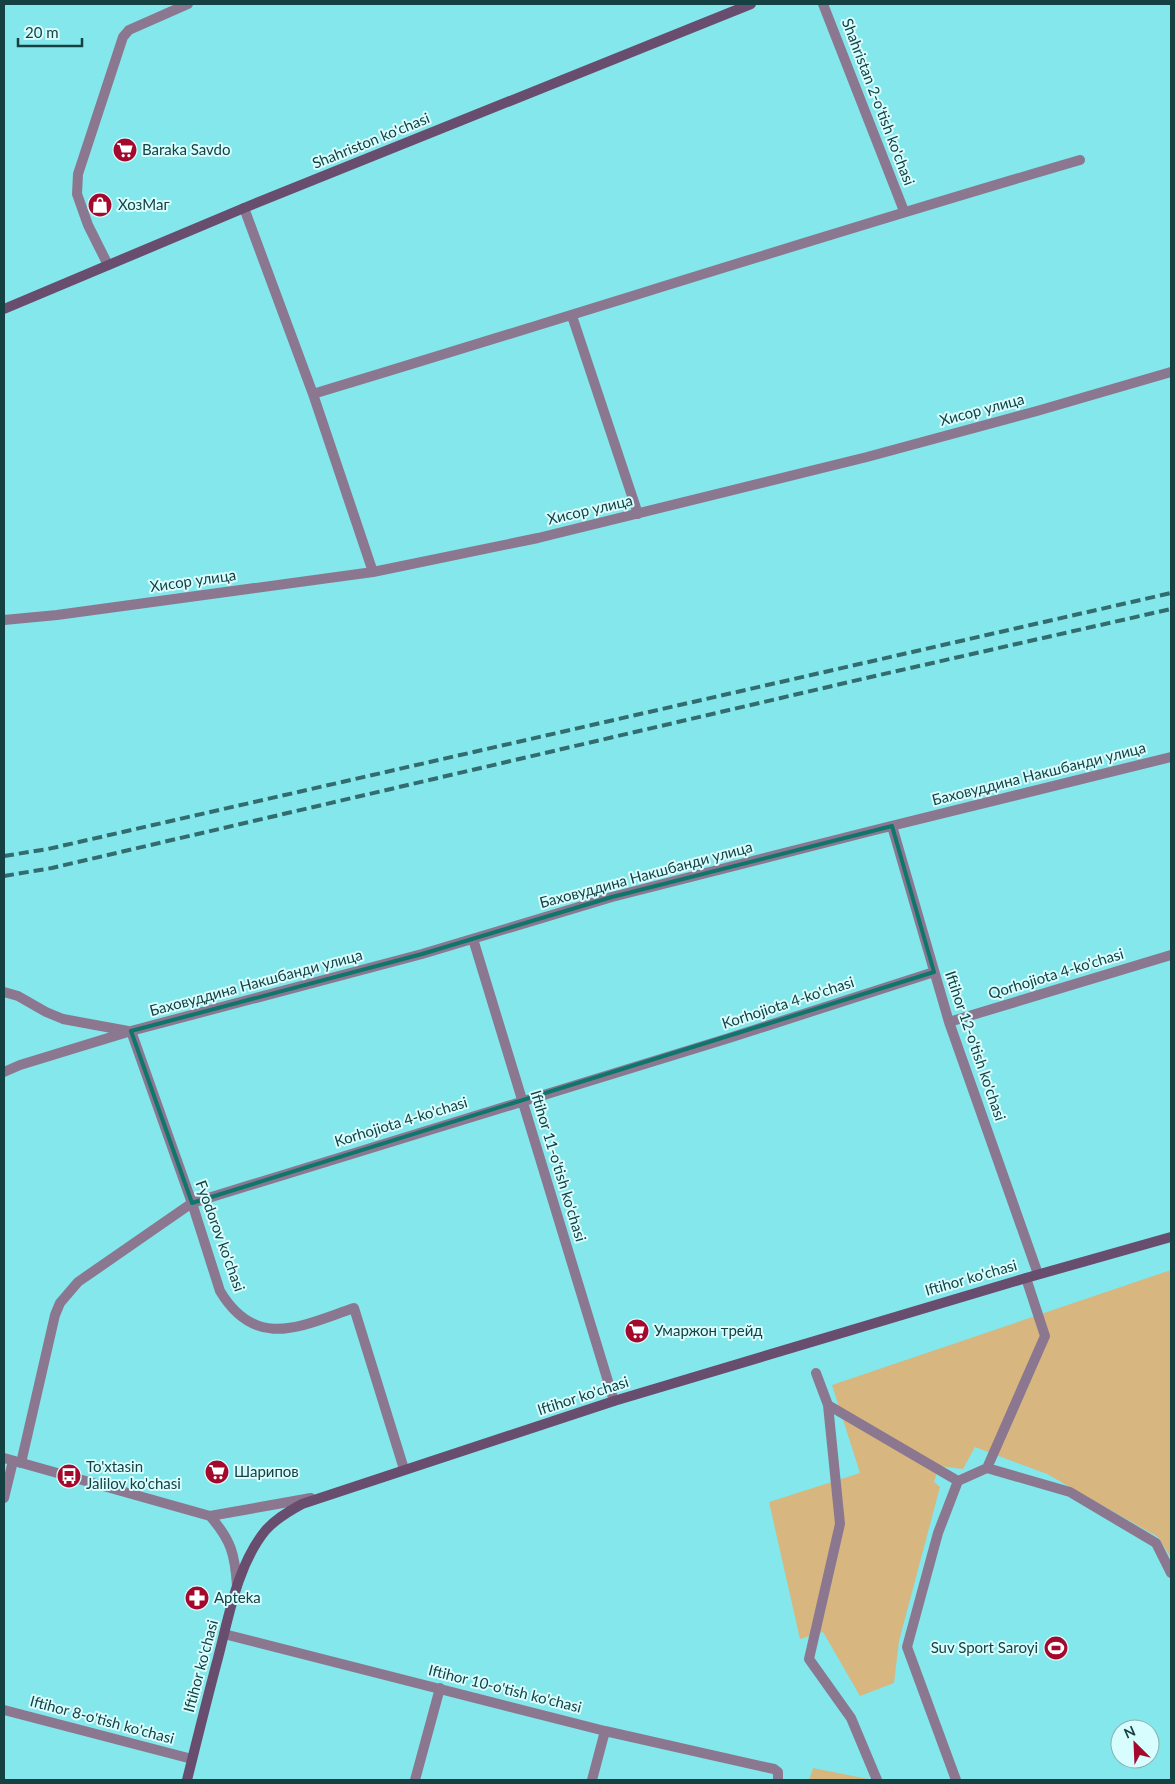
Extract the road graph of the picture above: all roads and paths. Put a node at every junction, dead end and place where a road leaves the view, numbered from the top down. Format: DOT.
graph roads {
  1 [pos="188,4"];
  2 [pos="751,4"];
  3 [pos="823,4"];
  4 [pos="1080,160"];
  5 [pos="244,208"];
  6 [pos="904,211"];
  7 [pos="108,265"];
  8 [pos="4,309"];
  9 [pos="572,316"];
  10 [pos="1171,372"];
  11 [pos="313,394"];
  12 [pos="638,514"];
  13 [pos="373,572"];
  14 [pos="4,620"];
  15 [pos="1171,757"];
  16 [pos="892,826"];
  17 [pos="473,939"];
  18 [pos="1171,955"];
  19 [pos="934,972"];
  20 [pos="4,992"];
  21 [pos="949,1022"];
  22 [pos="131,1031"];
  23 [pos="4,1072"];
  24 [pos="522,1100"];
  25 [pos="192,1203"];
  26 [pos="1171,1237"];
  27 [pos="1038,1274"];
  28 [pos="1026,1278"];
  29 [pos="816,1373"];
  30 [pos="614,1401"];
  31 [pos="828,1405"];
  32 [pos="13,1461"];
  33 [pos="987,1468"];
  34 [pos="404,1469"];
  35 [pos="958,1480"];
  36 [pos="323,1496"];
  37 [pos="4,1498"];
  38 [pos="210,1516"];
  39 [pos="1171,1574"];
  40 [pos="237,1590"];
  41 [pos="224,1634"];
  42 [pos="440,1688"];
  43 [pos="4,1710"];
  44 [pos="605,1731"];
  45 [pos="192,1759"];
  46 [pos="778,1776"];
  47 [pos="186,1780"];
  48 [pos="415,1780"];
  49 [pos="592,1780"];
  50 [pos="877,1780"];
  51 [pos="956,1780"];
  1 -- 7 [label="street"];
  2 -- 5 [label="main road, Shahriston ko'chasi"];
  3 -- 6 [label="street, Shahristan 2-o'tish ko'chasi"];
  4 -- 6 [label="street"];
  5 -- 7 [label="main road, Shahriston ko'chasi"];
  5 -- 11 [label="street"];
  6 -- 9 [label="street"];
  7 -- 8 [label="main road, Shahriston ko'chasi"];
  9 -- 11 [label="street"];
  9 -- 12 [label="street"];
  10 -- 12 [label="street, Хисор улица"];
  11 -- 13 [label="street"];
  12 -- 13 [label="street, Хисор улица"];
  13 -- 14 [label="street, Хисор улица"];
  15 -- 16 [label="street, Баховуддина Накшбанди улица"];
  16 -- 17 [label="street, Баховуддина Накшбанди улица"];
  16 -- 19 [label="street, Iftihor 12-o'tish ko'chasi"];
  17 -- 22 [label="street, Баховуддина Накшбанди улица"];
  17 -- 24 [label="street, Iftihor 11-o'tish ko'chasi"];
  18 -- 21 [label="street, Qorhojiota 4-ko'chasi"];
  19 -- 21 [label="street, Iftihor 12-o'tish ko'chasi"];
  19 -- 24 [label="street, Korhojiota 4-ko'chasi"];
  20 -- 22 [label="street"];
  21 -- 27 [label="street, Iftihor 12-o'tish ko'chasi"];
  22 -- 23 [label="street, Баховуддина Накшбанди улица"];
  22 -- 25 [label="street, Fyodorov ko'chasi"];
  24 -- 25 [label="street, Korhojiota 4-ko'chasi"];
  24 -- 30 [label="street, Iftihor 11-o'tish ko'chasi"];
  25 -- 32 [label="street, Korhojiota 4-ko'chasi"];
  25 -- 34 [label="street, Fyodorov ko'chasi"];
  26 -- 27 [label="main road, Iftihor ko'chasi"];
  27 -- 28 [label="main road, Iftihor ko'chasi"];
  28 -- 30 [label="main road, Iftihor ko'chasi"];
  28 -- 33 [label="street"];
  29 -- 31 [label="street"];
  30 -- 34 [label="main road, Iftihor ko'chasi"];
  31 -- 35 [label="street"];
  31 -- 50 [label="street"];
  32 -- 37 [label="street, Korhojiota 4-ko'chasi"];
  32 -- 38 [label="street"];
  33 -- 35 [label="street"];
  33 -- 39 [label="street"];
  34 -- 36 [label="main road, Iftihor ko'chasi"];
  35 -- 51 [label="street"];
  36 -- 38 [label="street"];
  36 -- 40 [label="main road, Iftihor ko'chasi"];
  38 -- 40 [label="street"];
  40 -- 41 [label="main road, Iftihor ko'chasi"];
  41 -- 42 [label="street, Iftihor 10-o'tish ko'chasi"];
  41 -- 45 [label="main road, Iftihor ko'chasi"];
  42 -- 44 [label="street, Iftihor 10-o'tish ko'chasi"];
  42 -- 48 [label="street"];
  43 -- 45 [label="street, Iftihor 8-o'tish ko'chasi"];
  44 -- 46 [label="street, Iftihor 10-o'tish ko'chasi"];
  44 -- 49 [label="street"];
  45 -- 47 [label="main road, Iftihor ko'chasi"];
}
